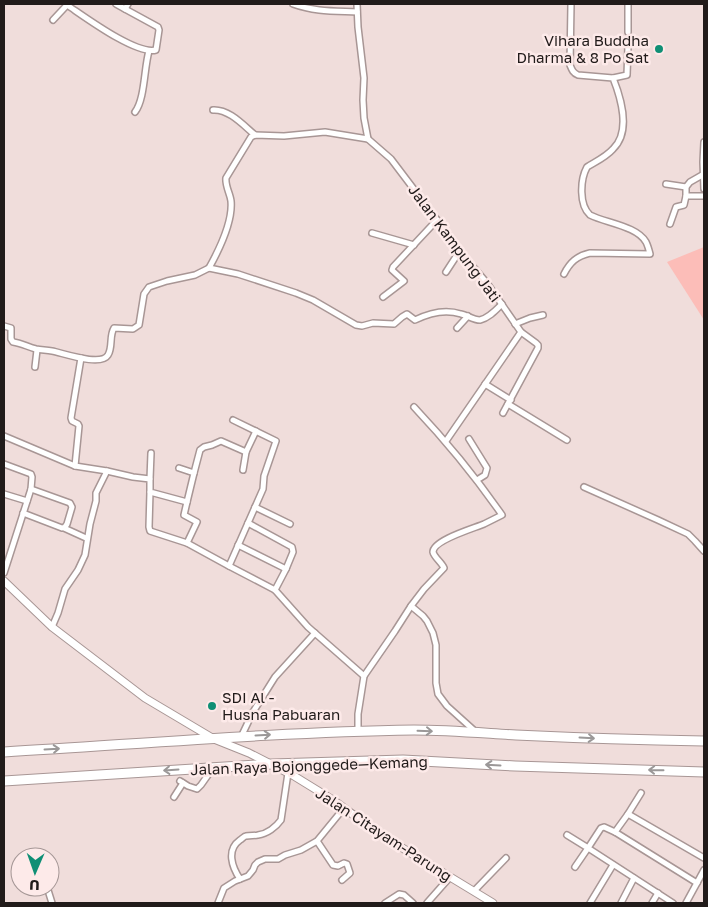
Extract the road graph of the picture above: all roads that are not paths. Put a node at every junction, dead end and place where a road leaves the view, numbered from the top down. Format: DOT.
graph roads {
  1 [pos="68,4"];
  2 [pos="116,4"];
  3 [pos="293,4"];
  4 [pos="357,4"];
  5 [pos="571,4"];
  6 [pos="628,4"];
  7 [pos="126,6"];
  8 [pos="357,12"];
  9 [pos="53,20"];
  10 [pos="628,32"];
  11 [pos="628,46"];
  12 [pos="149,50"];
  13 [pos="613,78"];
  14 [pos="213,110"];
  15 [pos="135,112"];
  16 [pos="255,135"];
  17 [pos="368,139"];
  18 [pos="704,142"];
  19 [pos="704,174"];
  20 [pos="666,184"];
  21 [pos="686,187"];
  22 [pos="704,189"];
  23 [pos="686,196"];
  24 [pos="704,196"];
  25 [pos="437,220"];
  26 [pos="670,224"];
  27 [pos="372,233"];
  28 [pos="414,245"];
  29 [pos="459,252"];
  30 [pos="209,268"];
  31 [pos="446,272"];
  32 [pos="564,274"];
  33 [pos="383,298"];
  34 [pos="502,304"];
  35 [pos="542,315"];
  36 [pos="468,316"];
  37 [pos="515,324"];
  38 [pos="4,326"];
  39 [pos="457,328"];
  40 [pos="521,332"];
  41 [pos="37,350"];
  42 [pos="81,358"];
  43 [pos="35,367"];
  44 [pos="484,384"];
  45 [pos="510,402"];
  46 [pos="414,407"];
  47 [pos="503,414"];
  48 [pos="233,420"];
  49 [pos="256,431"];
  50 [pos="4,436"];
  51 [pos="469,438"];
  52 [pos="568,440"];
  53 [pos="446,441"];
  54 [pos="246,452"];
  55 [pos="151,453"];
  56 [pos="4,464"];
  57 [pos="75,466"];
  58 [pos="179,468"];
  59 [pos="243,470"];
  60 [pos="107,471"];
  61 [pos="194,473"];
  62 [pos="150,479"];
  63 [pos="477,480"];
  64 [pos="584,487"];
  65 [pos="31,489"];
  66 [pos="150,492"];
  67 [pos="4,494"];
  68 [pos="27,502"];
  69 [pos="187,502"];
  70 [pos="255,507"];
  71 [pos="23,514"];
  72 [pos="248,523"];
  73 [pos="290,524"];
  74 [pos="64,528"];
  75 [pos="86,538"];
  76 [pos="187,543"];
  77 [pos="238,545"];
  78 [pos="704,551"];
  79 [pos="229,566"];
  80 [pos="286,569"];
  81 [pos="4,573"];
  82 [pos="4,581"];
  83 [pos="274,590"];
  84 [pos="411,606"];
  85 [pos="52,627"];
  86 [pos="315,633"];
  87 [pos="364,676"];
  88 [pos="358,731"];
  89 [pos="478,733"];
  90 [pos="241,737"];
  91 [pos="214,739"];
  92 [pos="704,741"];
  93 [pos="4,752"];
  94 [pos="272,764"];
  95 [pos="213,767"];
  96 [pos="704,772"];
  97 [pos="288,773"];
  98 [pos="4,781"];
  99 [pos="641,792"];
  100 [pos="174,797"];
  101 [pos="344,808"];
  102 [pos="628,814"];
  103 [pos="615,832"];
  104 [pos="567,835"];
  105 [pos="317,841"];
  106 [pos="588,848"];
  107 [pos="506,858"];
  108 [pos="704,858"];
  109 [pos="613,866"];
  110 [pos="575,867"];
  111 [pos="704,870"];
  112 [pos="450,877"];
  113 [pos="634,878"];
  114 [pos="240,879"];
  115 [pos="342,880"];
  116 [pos="697,883"];
  117 [pos="474,891"];
  118 [pos="658,893"];
  119 [pos="218,903"];
  120 [pos="385,903"];
  121 [pos="413,903"];
  122 [pos="427,903"];
  123 [pos="493,903"];
  124 [pos="590,903"];
  125 [pos="621,903"];
  126 [pos="652,903"];
  127 [pos="673,903"];
  128 [pos="686,903"];
  1 -- 9 [label="street"];
  1 -- 12 [label="street"];
  2 -- 7 [label="street"];
  3 -- 8 [label="street"];
  4 -- 8 [label="street"];
  5 -- 13 [label="street"];
  6 -- 10 [label="street"];
  7 -- 12 [label="street"];
  8 -- 17 [label="street"];
  11 -- 13 [label="street"];
  12 -- 15 [label="street"];
  13 -- 32 [label="street"];
  14 -- 16 [label="street"];
  16 -- 17 [label="street"];
  16 -- 30 [label="street"];
  17 -- 25 [label="street, Jalan Kampung Jati"];
  18 -- 19 [label="street"];
  19 -- 21 [label="street"];
  19 -- 22 [label="street"];
  20 -- 21 [label="street"];
  21 -- 23 [label="street"];
  23 -- 24 [label="street"];
  23 -- 26 [label="street"];
  25 -- 28 [label="street"];
  25 -- 29 [label="street, Jalan Kampung Jati"];
  27 -- 28 [label="street"];
  28 -- 33 [label="street"];
  29 -- 31 [label="street"];
  29 -- 34 [label="street, Jalan Kampung Jati"];
  30 -- 36 [label="street"];
  30 -- 42 [label="street"];
  34 -- 36 [label="street"];
  34 -- 37 [label="street, Jalan Kampung Jati"];
  35 -- 37 [label="street"];
  36 -- 39 [label="street"];
  37 -- 40 [label="street, Jalan Kampung Jati"];
  38 -- 41 [label="street"];
  40 -- 44 [label="street"];
  40 -- 45 [label="street, Jalan Kampung Jati"];
  41 -- 42 [label="street"];
  41 -- 43 [label="street"];
  42 -- 57 [label="street"];
  44 -- 45 [label="street"];
  44 -- 53 [label="street"];
  45 -- 47 [label="street"];
  45 -- 52 [label="street"];
  46 -- 53 [label="street"];
  48 -- 49 [label="street"];
  49 -- 54 [label="street"];
  49 -- 70 [label="street"];
  50 -- 57 [label="street"];
  51 -- 63 [label="street"];
  53 -- 63 [label="street"];
  54 -- 59 [label="street"];
  54 -- 61 [label="street"];
  55 -- 62 [label="street"];
  56 -- 65 [label="street"];
  57 -- 60 [label="street"];
  58 -- 61 [label="street"];
  60 -- 62 [label="street"];
  60 -- 85 [label="street"];
  61 -- 69 [label="street"];
  62 -- 66 [label="street"];
  63 -- 84 [label="street"];
  64 -- 78 [label="street"];
  65 -- 68 [label="street"];
  65 -- 74 [label="street"];
  66 -- 69 [label="street"];
  66 -- 76 [label="street"];
  67 -- 68 [label="street"];
  68 -- 71 [label="street"];
  69 -- 76 [label="street"];
  70 -- 72 [label="street"];
  70 -- 73 [label="street"];
  71 -- 74 [label="street"];
  71 -- 81 [label="street"];
  72 -- 77 [label="street"];
  72 -- 80 [label="street"];
  74 -- 75 [label="street"];
  76 -- 79 [label="street"];
  77 -- 79 [label="street"];
  77 -- 80 [label="street"];
  79 -- 83 [label="street"];
  80 -- 83 [label="street"];
  82 -- 85 [label="main road, Jalan Citayam-Parung"];
  83 -- 86 [label="street"];
  84 -- 87 [label="street"];
  84 -- 89 [label="street"];
  85 -- 91 [label="main road, Jalan Citayam-Parung"];
  86 -- 87 [label="street"];
  86 -- 90 [label="street"];
  87 -- 88 [label="street"];
  88 -- 89 [label="highway, Jalan Raya Bojonggede—Kemang, one-way"];
  90 -- 88 [label="highway, Jalan Raya Bojonggede—Kemang, one-way"];
  89 -- 92 [label="highway, Jalan Raya Bojonggede—Kemang, one-way"];
  90 -- 91 [label="highway, Jalan Raya Bojonggede—Kemang"];
  93 -- 91 [label="highway, Jalan Raya Bojonggede—Kemang, one-way"];
  91 -- 94 [label="main road, Jalan Citayam-Parung"];
  94 -- 95 [label="highway, Jalan Raya Bojonggede—Kemang"];
  96 -- 94 [label="highway, Jalan Raya Bojonggede—Kemang, one-way"];
  94 -- 97 [label="main road, Jalan Citayam-Parung"];
  95 -- 98 [label="highway, Jalan Raya Bojonggede—Kemang, one-way"];
  95 -- 100 [label="street"];
  97 -- 101 [label="main road, Jalan Citayam-Parung"];
  97 -- 114 [label="street"];
  99 -- 102 [label="street"];
  101 -- 105 [label="street"];
  101 -- 112 [label="main road, Jalan Citayam-Parung"];
  102 -- 103 [label="street"];
  102 -- 108 [label="street"];
  103 -- 106 [label="street"];
  103 -- 116 [label="street"];
  104 -- 106 [label="street"];
  105 -- 114 [label="street"];
  105 -- 115 [label="street"];
  106 -- 109 [label="street"];
  106 -- 110 [label="street"];
  107 -- 117 [label="street"];
  109 -- 113 [label="street"];
  109 -- 124 [label="street"];
  111 -- 116 [label="street"];
  112 -- 117 [label="main road, Jalan Citayam-Parung"];
  112 -- 122 [label="street"];
  113 -- 118 [label="street"];
  113 -- 125 [label="street"];
  114 -- 119 [label="street"];
  116 -- 128 [label="street"];
  117 -- 123 [label="main road, Jalan Citayam-Parung"];
  118 -- 126 [label="street"];
  118 -- 127 [label="street"];
  120 -- 121 [label="street"];
}
